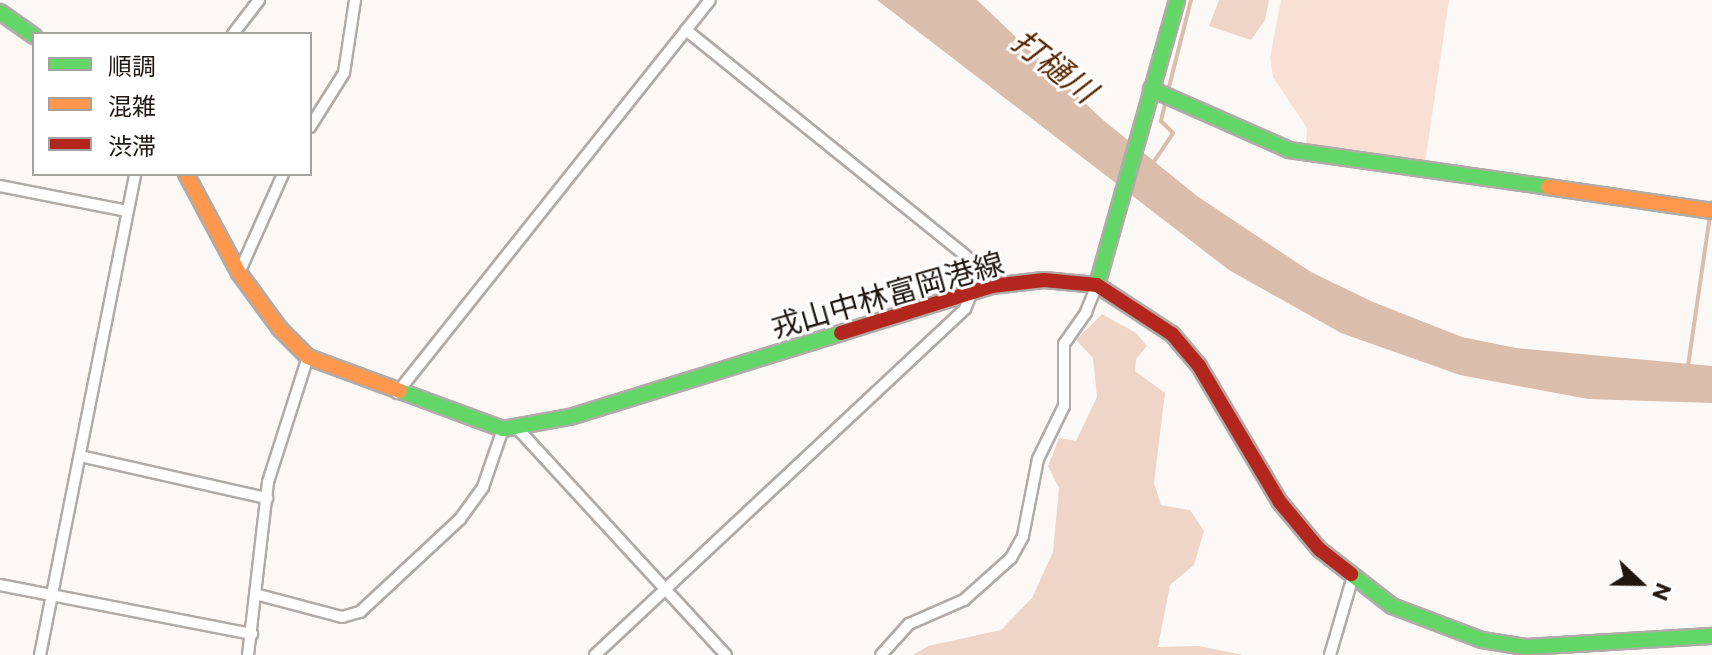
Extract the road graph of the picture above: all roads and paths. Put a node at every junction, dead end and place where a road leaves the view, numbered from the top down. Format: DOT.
graph roads {
  1 [pos="259,0"];
  2 [pos="355,0"];
  3 [pos="710,0"];
  4 [pos="1177,0"];
  5 [pos="0,12"];
  6 [pos="686,30"];
  7 [pos="235,32"];
  8 [pos="32,35"];
  9 [pos="1151,89"];
  10 [pos="312,124"];
  11 [pos="135,176"];
  12 [pos="187,176"];
  13 [pos="282,176"];
  14 [pos="0,186"];
  15 [pos="128,211"];
  16 [pos="1712,211"];
  17 [pos="239,273"];
  18 [pos="1097,285"];
  19 [pos="992,286"];
  20 [pos="972,292"];
  21 [pos="308,357"];
  22 [pos="397,393"];
  23 [pos="511,429"];
  24 [pos="80,456"];
  25 [pos="267,498"];
  26 [pos="1352,580"];
  27 [pos="0,585"];
  28 [pos="664,590"];
  29 [pos="51,595"];
  30 [pos="259,595"];
  31 [pos="252,634"];
  32 [pos="1712,636"];
  33 [pos="40,655"];
  34 [pos="248,655"];
  35 [pos="595,655"];
  36 [pos="726,655"];
  37 [pos="881,655"];
  38 [pos="1330,655"];
  1 -- 7 [label="street"];
  2 -- 10 [label="street"];
  3 -- 6 [label="street"];
  4 -- 9 [label="main road"];
  5 -- 8 [label="main road"];
  6 -- 19 [label="street"];
  6 -- 22 [label="street"];
  9 -- 16 [label="main road"];
  9 -- 18 [label="main road"];
  11 -- 15 [label="street"];
  12 -- 17 [label="main road"];
  13 -- 17 [label="street"];
  14 -- 15 [label="street"];
  15 -- 24 [label="street"];
  17 -- 21 [label="main road"];
  18 -- 19 [label="main road, 戎山中林富岡港線"];
  18 -- 26 [label="main road, 戎山中林富岡港線"];
  18 -- 37 [label="street"];
  19 -- 20 [label="main road, 戎山中林富岡港線"];
  20 -- 23 [label="main road, 戎山中林富岡港線"];
  20 -- 28 [label="street"];
  21 -- 22 [label="main road"];
  21 -- 25 [label="street"];
  22 -- 23 [label="main road"];
  23 -- 28 [label="street"];
  23 -- 30 [label="street"];
  24 -- 25 [label="street"];
  24 -- 29 [label="street"];
  25 -- 30 [label="street"];
  26 -- 32 [label="main road, 戎山中林富岡港線"];
  26 -- 38 [label="street"];
  27 -- 29 [label="street"];
  28 -- 35 [label="street"];
  28 -- 36 [label="street"];
  29 -- 31 [label="street"];
  29 -- 33 [label="street"];
  30 -- 31 [label="street"];
  31 -- 34 [label="street"];
}
